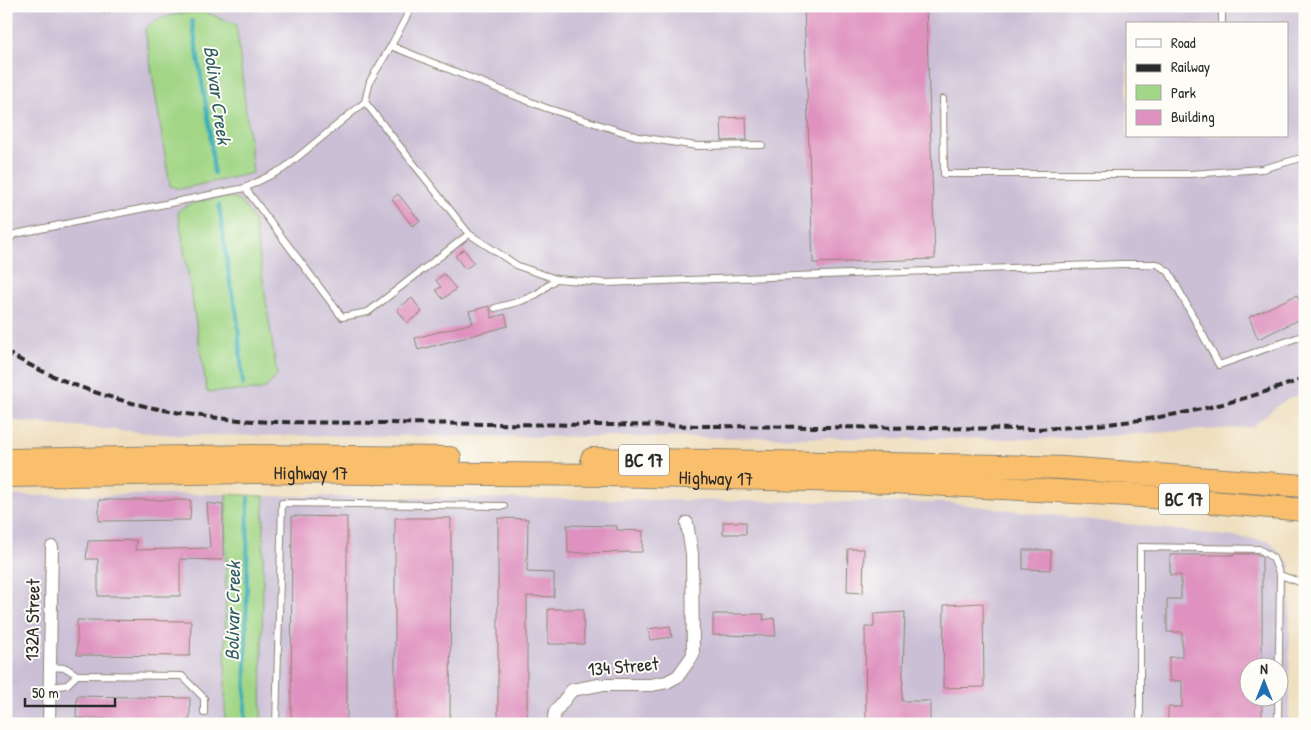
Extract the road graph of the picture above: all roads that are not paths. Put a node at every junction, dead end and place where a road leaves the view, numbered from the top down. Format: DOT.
graph roads {
  1 [pos="113,6"];
  2 [pos="412,6"];
  3 [pos="1222,6"];
  4 [pos="105,10"];
  5 [pos="1222,22"];
  6 [pos="391,46"];
  7 [pos="943,99"];
  8 [pos="365,102"];
  9 [pos="762,145"];
  10 [pos="1305,157"];
  11 [pos="245,188"];
  12 [pos="469,234"];
  13 [pos="6,241"];
  14 [pos="556,279"];
  15 [pos="496,308"];
  16 [pos="1305,335"];
  17 [pos="6,460"];
  18 [pos="1305,470"];
  19 [pos="6,476"];
  20 [pos="1282,484"];
  21 [pos="1305,486"];
  22 [pos="504,506"];
  23 [pos="1305,510"];
  24 [pos="687,523"];
  25 [pos="52,547"];
  26 [pos="1280,575"];
  27 [pos="1305,584"];
  28 [pos="50,668"];
  29 [pos="77,675"];
  30 [pos="49,687"];
  31 [pos="204,713"];
  32 [pos="48,724"];
  33 [pos="276,724"];
  34 [pos="553,724"];
  35 [pos="1140,724"];
  36 [pos="1278,724"];
  1 -- 4 [label="lane"];
  2 -- 6 [label="lane"];
  3 -- 5 [label="lane"];
  6 -- 8 [label="lane"];
  6 -- 9 [label="lane"];
  7 -- 10 [label="lane"];
  8 -- 11 [label="lane"];
  8 -- 12 [label="lane"];
  11 -- 12 [label="lane"];
  11 -- 13 [label="lane"];
  12 -- 14 [label="lane"];
  14 -- 15 [label="lane"];
  14 -- 16 [label="lane"];
  17 -- 20 [label="highway, Highway 17 / BC 17"];
  18 -- 20 [label="highway"];
  19 -- 23 [label="highway, Highway 17 / BC 17"];
  20 -- 21 [label="highway, Highway 17 / BC 17"];
  22 -- 33 [label="lane"];
  24 -- 34 [label="street, 134 Street"];
  25 -- 28 [label="street, 132A Street"];
  26 -- 27 [label="lane"];
  26 -- 35 [label="lane"];
  26 -- 36 [label="lane"];
  28 -- 29 [label="lane"];
  28 -- 30 [label="street, 132A Street"];
  29 -- 30 [label="lane"];
  29 -- 31 [label="lane"];
  30 -- 32 [label="street, 132A Street"];
}
